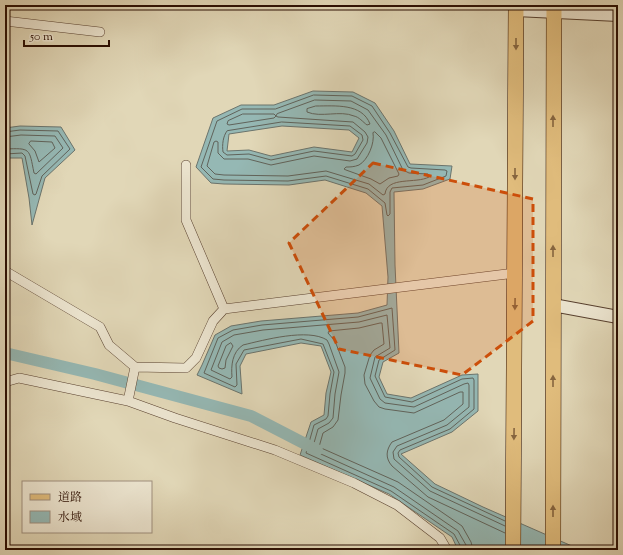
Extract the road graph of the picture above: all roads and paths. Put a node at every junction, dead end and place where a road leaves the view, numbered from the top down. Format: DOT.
graph roads {
  1 [pos="516,8"];
  2 [pos="554,8"];
  3 [pos="618,14"];
  4 [pos="5,21"];
  5 [pos="100,32"];
  6 [pos="186,165"];
  7 [pos="5,271"];
  8 [pos="515,273"];
  9 [pos="553,305"];
  10 [pos="224,309"];
  11 [pos="618,317"];
  12 [pos="135,367"];
  13 [pos="5,382"];
  14 [pos="128,401"];
  15 [pos="447,550"];
  16 [pos="512,550"];
  17 [pos="553,550"];
  1 -- 2 [label="street"];
  1 -- 8 [label="main road, one-way"];
  2 -- 3 [label="street"];
  9 -- 2 [label="main road, one-way"];
  4 -- 5 [label="street"];
  6 -- 10 [label="street"];
  7 -- 12 [label="street"];
  8 -- 10 [label="street"];
  8 -- 16 [label="main road, one-way"];
  9 -- 11 [label="street"];
  17 -- 9 [label="main road, one-way"];
  10 -- 12 [label="street"];
  12 -- 14 [label="street"];
  13 -- 14 [label="street"];
  14 -- 15 [label="street"];
}
